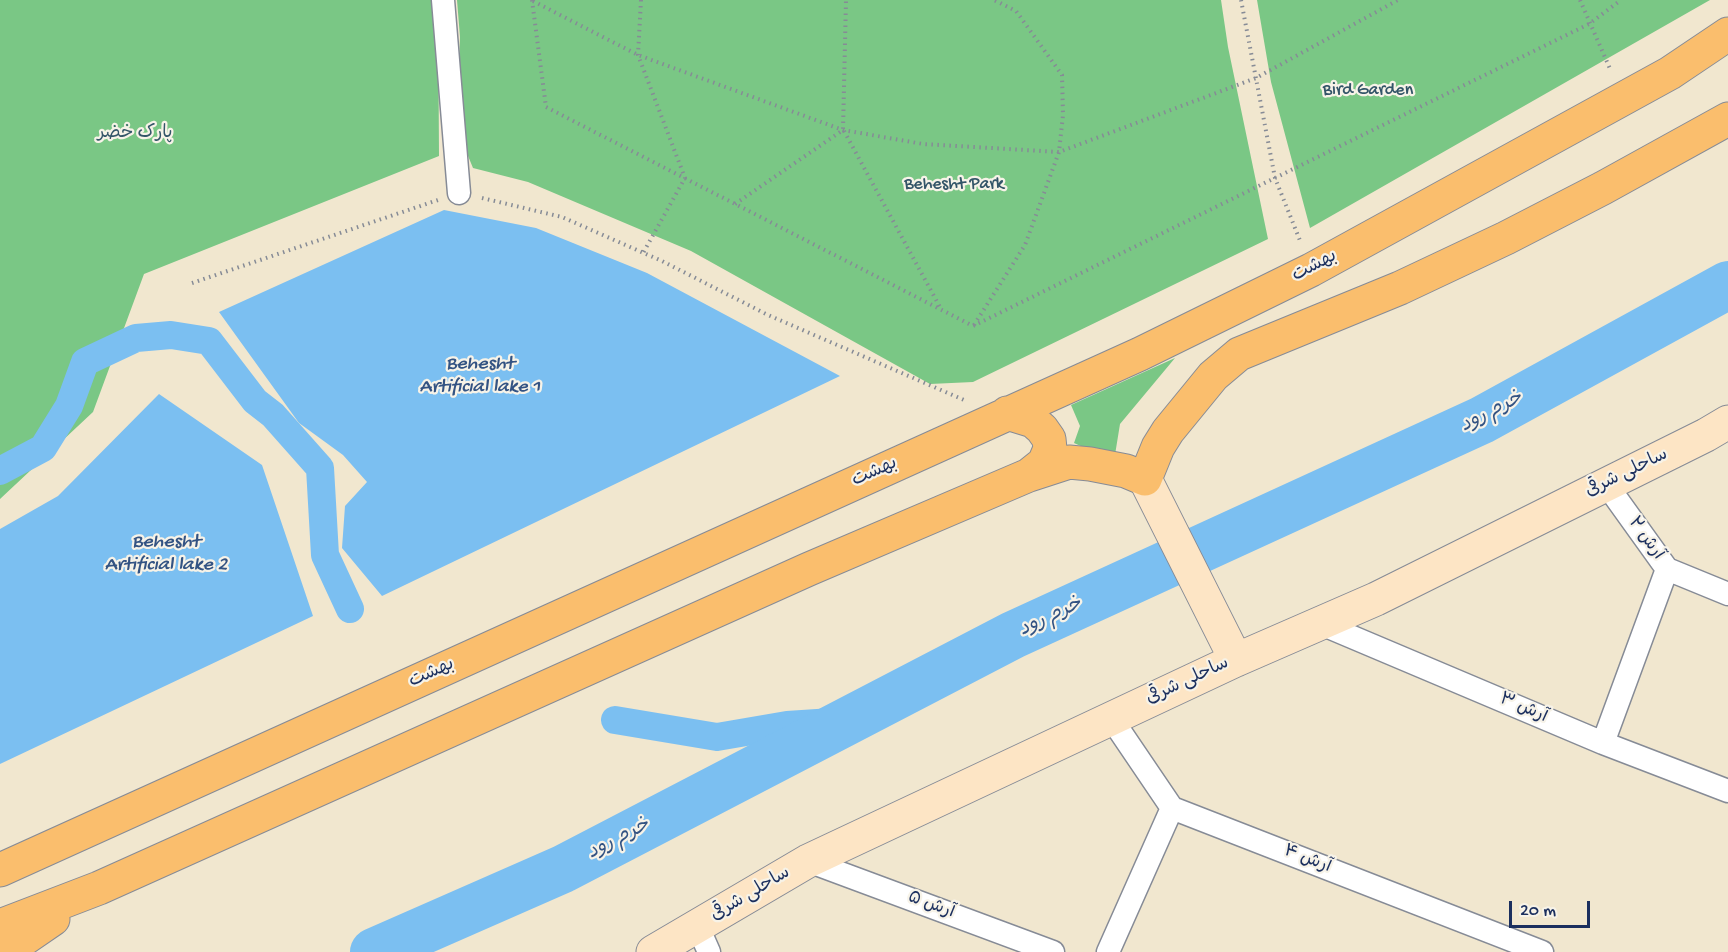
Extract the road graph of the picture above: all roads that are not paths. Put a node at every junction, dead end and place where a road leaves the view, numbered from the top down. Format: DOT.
graph roads {
  1 [pos="443,0"];
  2 [pos="1728,34"];
  3 [pos="1728,119"];
  4 [pos="459,193"];
  5 [pos="1311,270"];
  6 [pos="1239,354"];
  7 [pos="1004,415"];
  8 [pos="1728,422"];
  9 [pos="1029,475"];
  10 [pos="1144,479"];
  11 [pos="1606,484"];
  12 [pos="1667,569"];
  13 [pos="1728,594"];
  14 [pos="1319,623"];
  15 [pos="1236,660"];
  16 [pos="1111,718"];
  17 [pos="1603,743"];
  18 [pos="1728,791"];
  19 [pos="1172,808"];
  20 [pos="808,861"];
  21 [pos="0,870"];
  22 [pos="99,888"];
  23 [pos="0,926"];
  24 [pos="704,939"];
  25 [pos="5,952"];
  26 [pos="653,952"];
  27 [pos="1053,952"];
  28 [pos="1108,952"];
  29 [pos="1542,952"];
  1 -- 4 [label="street"];
  2 -- 5 [label="main road, بهشت"];
  3 -- 6 [label="main road"];
  5 -- 6 [label="main road"];
  5 -- 7 [label="main road, بهشت"];
  6 -- 10 [label="main road"];
  7 -- 9 [label="main road"];
  7 -- 21 [label="main road, بهشت"];
  8 -- 11 [label="main road, ساحلی شرقی"];
  9 -- 10 [label="main road"];
  9 -- 22 [label="main road"];
  10 -- 15 [label="main road"];
  11 -- 12 [label="street, آرش ۲"];
  11 -- 14 [label="main road, ساحلی شرقی"];
  12 -- 13 [label="street, آرش ۲"];
  12 -- 17 [label="street"];
  14 -- 15 [label="main road, ساحلی شرقی"];
  14 -- 17 [label="street, آرش ۳"];
  15 -- 16 [label="main road, ساحلی شرقی"];
  16 -- 19 [label="street"];
  16 -- 20 [label="main road, ساحلی شرقی"];
  17 -- 18 [label="street, آرش ۳"];
  19 -- 28 [label="street"];
  19 -- 29 [label="street, آرش ۴"];
  20 -- 24 [label="main road, ساحلی شرقی"];
  20 -- 27 [label="street, آرش ۵"];
  22 -- 23 [label="main road"];
  22 -- 25 [label="main road"];
  24 -- 26 [label="main road, ساحلی شرقی"];
}
